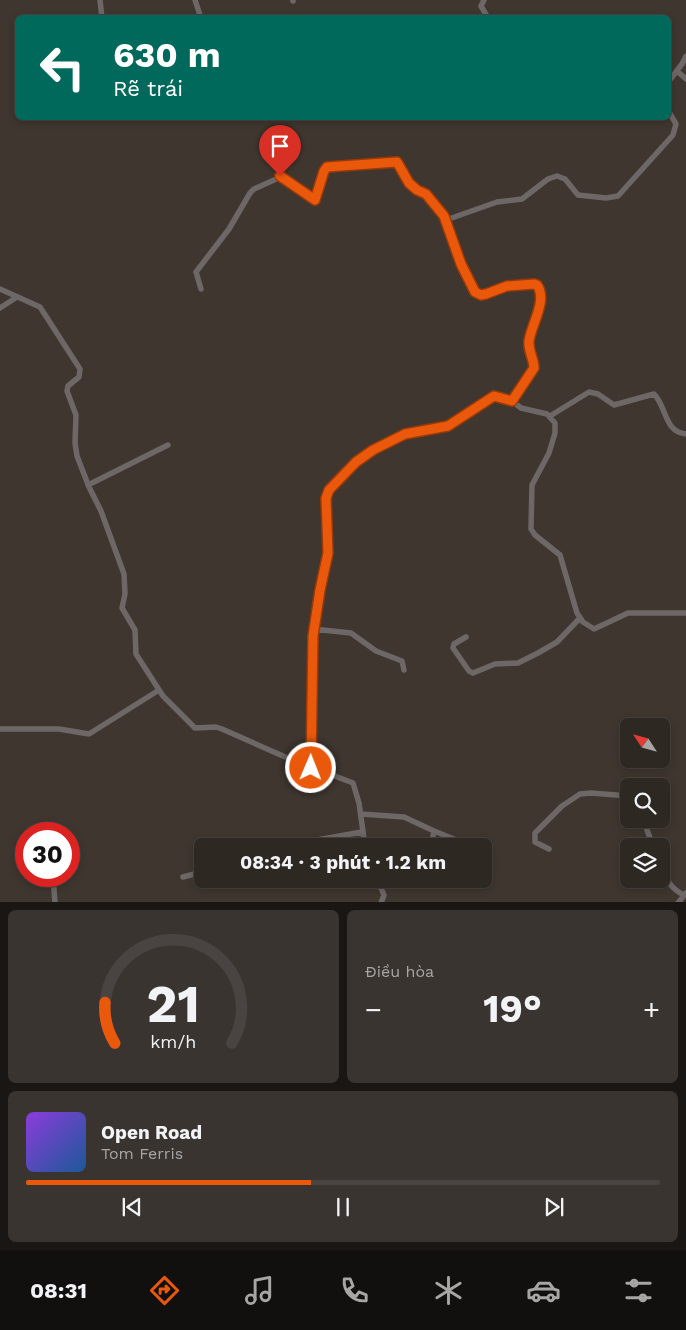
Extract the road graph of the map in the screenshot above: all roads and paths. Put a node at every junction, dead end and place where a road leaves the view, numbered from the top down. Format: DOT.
graph roads {
  1 [pos="100,0"];
  2 [pos="195,0"];
  3 [pos="484,0"];
  4 [pos="102,15"];
  5 [pos="200,15"];
  6 [pos="486,15"];
  7 [pos="686,56"];
  8 [pos="677,71"];
  9 [pos="671,78"];
  10 [pos="686,79"];
  11 [pos="671,115"];
  12 [pos="446,220"];
  13 [pos="0,289"];
  14 [pos="201,289"];
  15 [pos="17,297"];
  16 [pos="0,308"];
  17 [pos="512,401"];
  18 [pos="550,416"];
  19 [pos="686,434"];
  20 [pos="168,445"];
  21 [pos="88,485"];
  22 [pos="686,613"];
  23 [pos="579,619"];
  24 [pos="313,629"];
  25 [pos="466,637"];
  26 [pos="404,670"];
  27 [pos="158,690"];
  28 [pos="0,729"];
  29 [pos="311,768"];
  30 [pos="620,795"];
  31 [pos="361,814"];
  32 [pos="434,831"];
  33 [pos="362,832"];
  34 [pos="328,838"];
  35 [pos="363,838"];
  36 [pos="433,838"];
  37 [pos="452,838"];
  38 [pos="549,849"];
  39 [pos="194,874"];
  40 [pos="183,877"];
  41 [pos="670,885"];
  42 [pos="54,887"];
  43 [pos="381,888"];
  44 [pos="685,894"];
  45 [pos="55,902"];
  46 [pos="381,902"];
  47 [pos="678,902"];
  1 -- 4 [label="street"];
  2 -- 5 [label="street"];
  3 -- 6 [label="street"];
  7 -- 8 [label="street"];
  8 -- 9 [label="street"];
  8 -- 10 [label="street"];
  11 -- 12 [label="street"];
  12 -- 14 [label="street"];
  12 -- 17 [label="street"];
  13 -- 15 [label="street"];
  15 -- 16 [label="street"];
  15 -- 21 [label="street"];
  17 -- 18 [label="street"];
  17 -- 24 [label="street"];
  18 -- 19 [label="street"];
  18 -- 23 [label="street"];
  20 -- 21 [label="street"];
  21 -- 27 [label="street"];
  22 -- 23 [label="street"];
  23 -- 25 [label="street"];
  24 -- 26 [label="street"];
  24 -- 29 [label="street"];
  27 -- 28 [label="street"];
  27 -- 29 [label="street"];
  29 -- 31 [label="street"];
  30 -- 38 [label="street"];
  31 -- 32 [label="street"];
  31 -- 33 [label="street"];
  32 -- 36 [label="street"];
  32 -- 37 [label="street"];
  33 -- 34 [label="street"];
  33 -- 35 [label="street"];
  39 -- 40 [label="street"];
  41 -- 44 [label="street"];
  42 -- 45 [label="street"];
  43 -- 46 [label="street"];
  44 -- 47 [label="street"];
}
